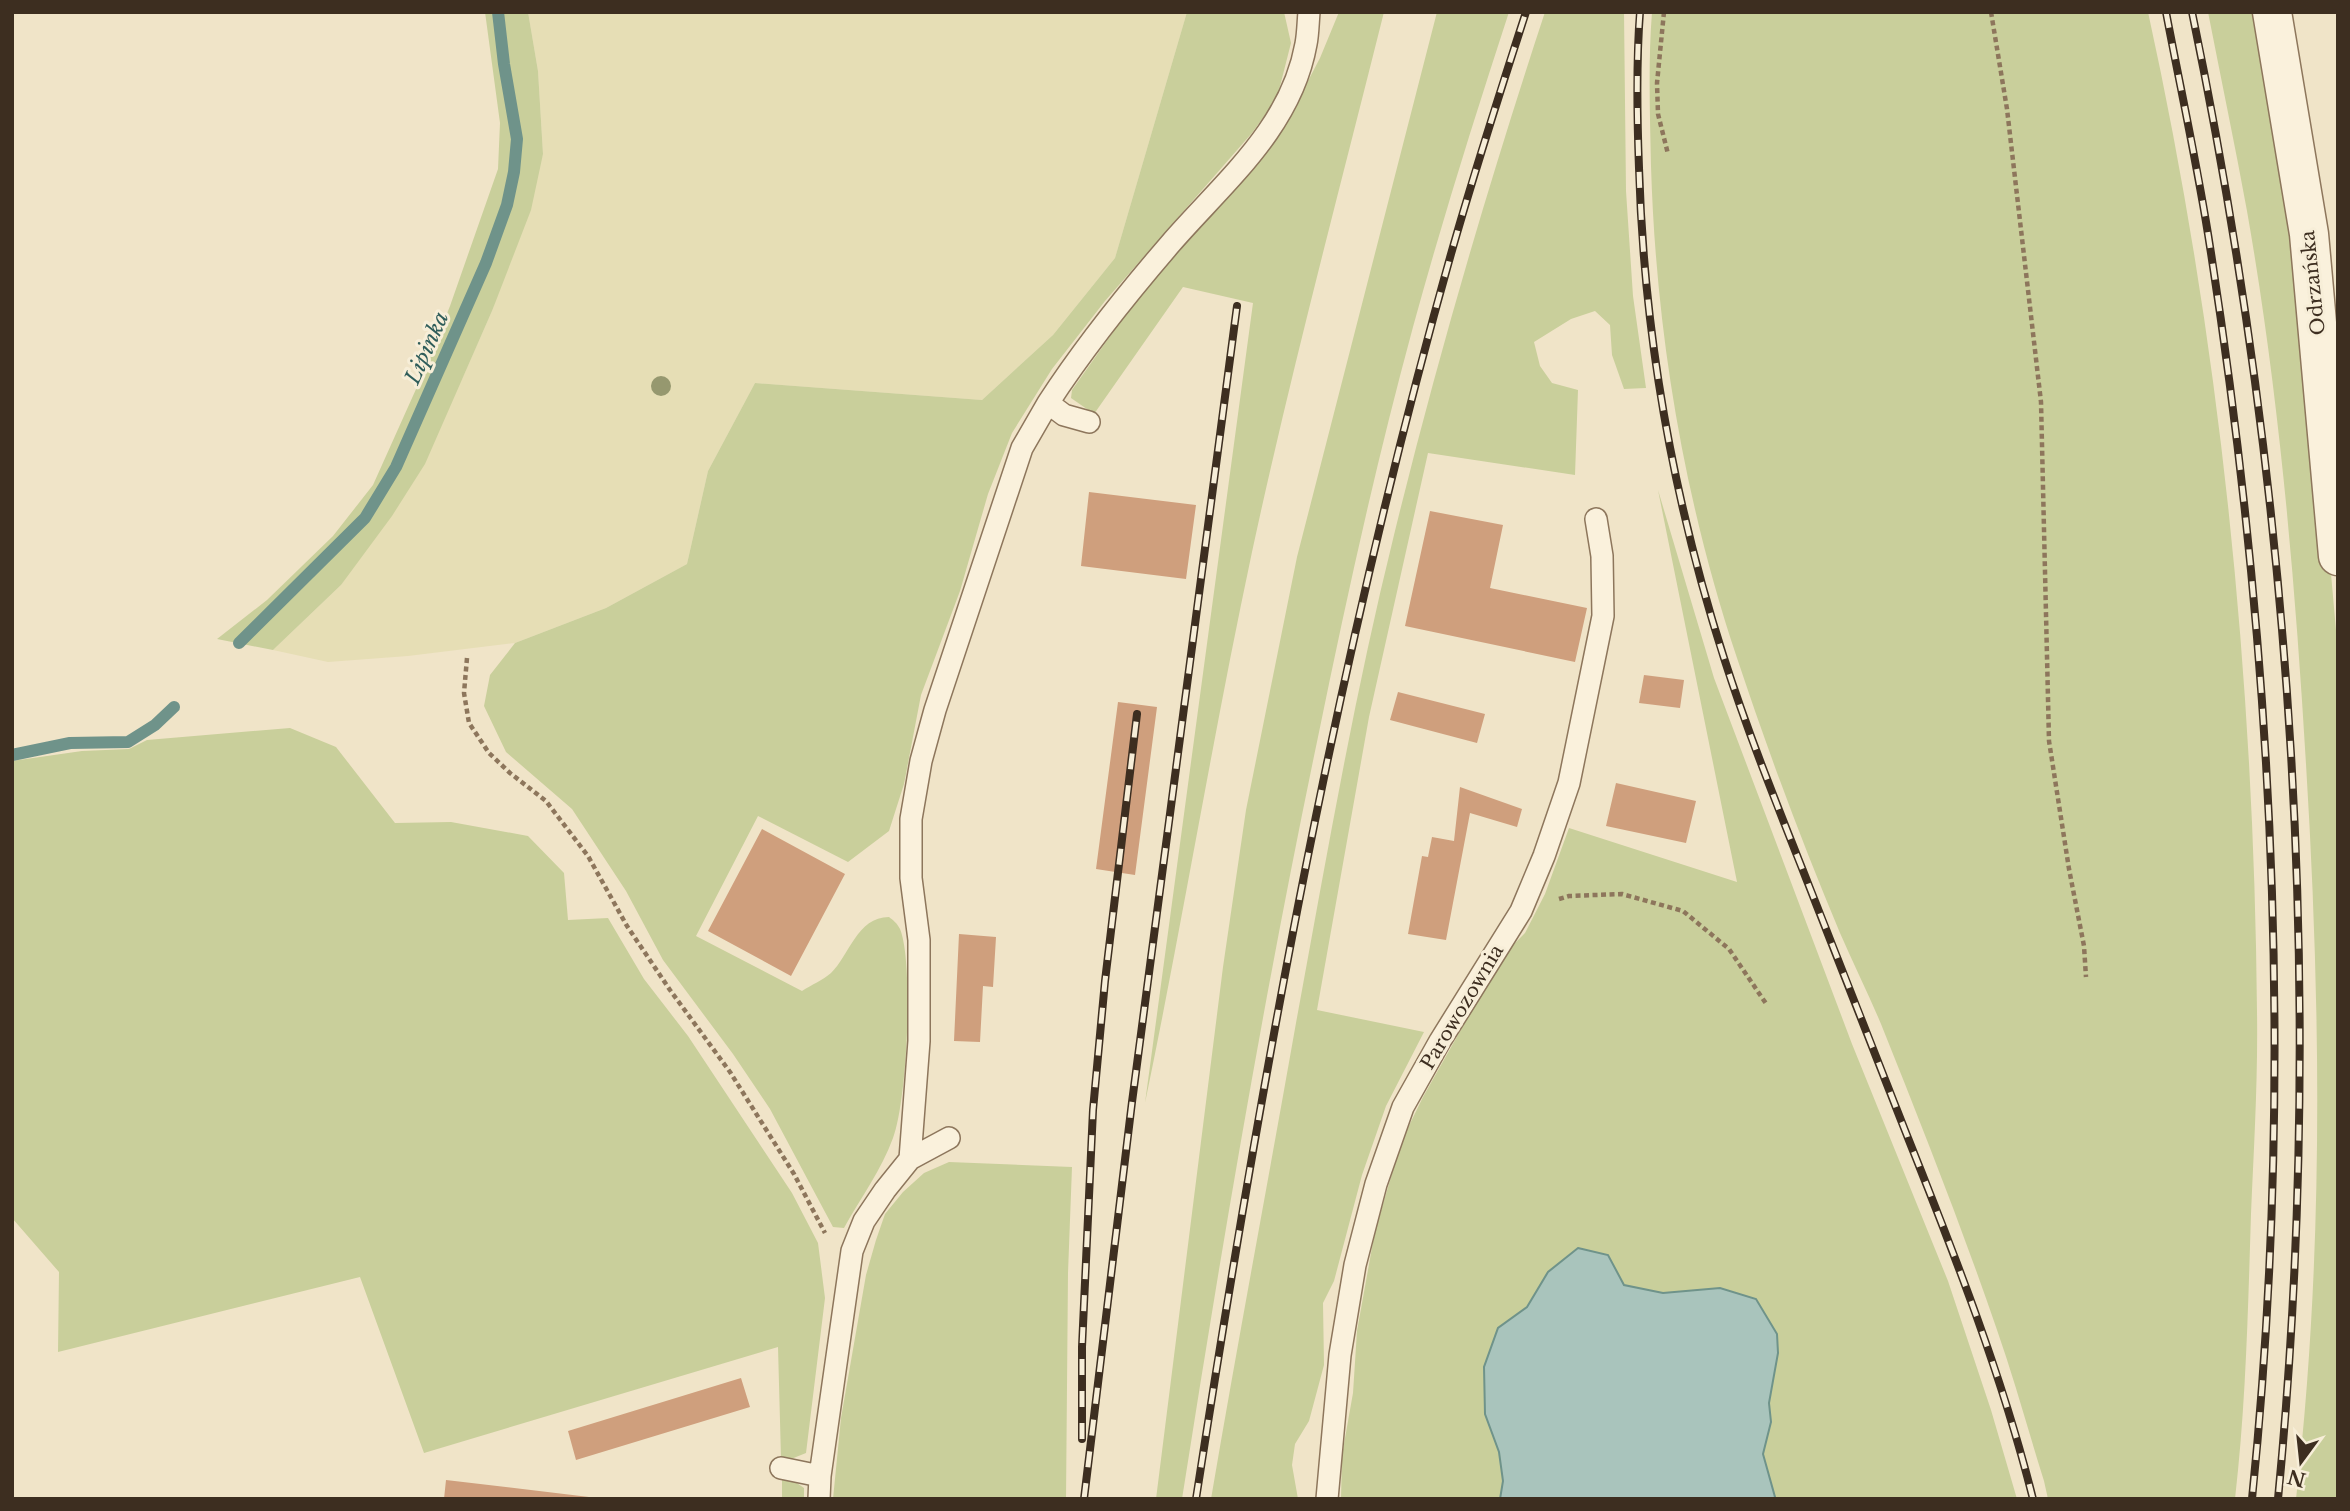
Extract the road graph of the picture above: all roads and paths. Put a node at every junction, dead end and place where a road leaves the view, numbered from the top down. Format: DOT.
graph roads {
  1 [pos="1309,12"];
  2 [pos="1664,12"];
  3 [pos="1991,12"];
  4 [pos="2272,12"];
  5 [pos="1668,154"];
  6 [pos="1048,402"];
  7 [pos="1089,422"];
  8 [pos="1596,519"];
  9 [pos="2338,556"];
  10 [pos="467,658"];
  11 [pos="1521,911"];
  12 [pos="2086,977"];
  13 [pos="1767,1005"];
  14 [pos="949,1138"];
  15 [pos="910,1159"];
  16 [pos="852,1251"];
  17 [pos="781,1468"];
  18 [pos="820,1476"];
  19 [pos="819,1499"];
  20 [pos="1327,1499"];
  1 -- 6 [label="lane"];
  2 -- 5 [label="path"];
  3 -- 12 [label="path"];
  4 -- 9 [label="street, Odrzańska"];
  6 -- 7 [label="lane"];
  6 -- 15 [label="lane"];
  8 -- 11 [label="lane, Parowozownia"];
  10 -- 16 [label="path"];
  11 -- 13 [label="path"];
  11 -- 20 [label="lane, Parowozownia"];
  14 -- 15 [label="lane"];
  15 -- 16 [label="lane"];
  16 -- 18 [label="lane"];
  17 -- 18 [label="lane"];
  18 -- 19 [label="lane"];
}
